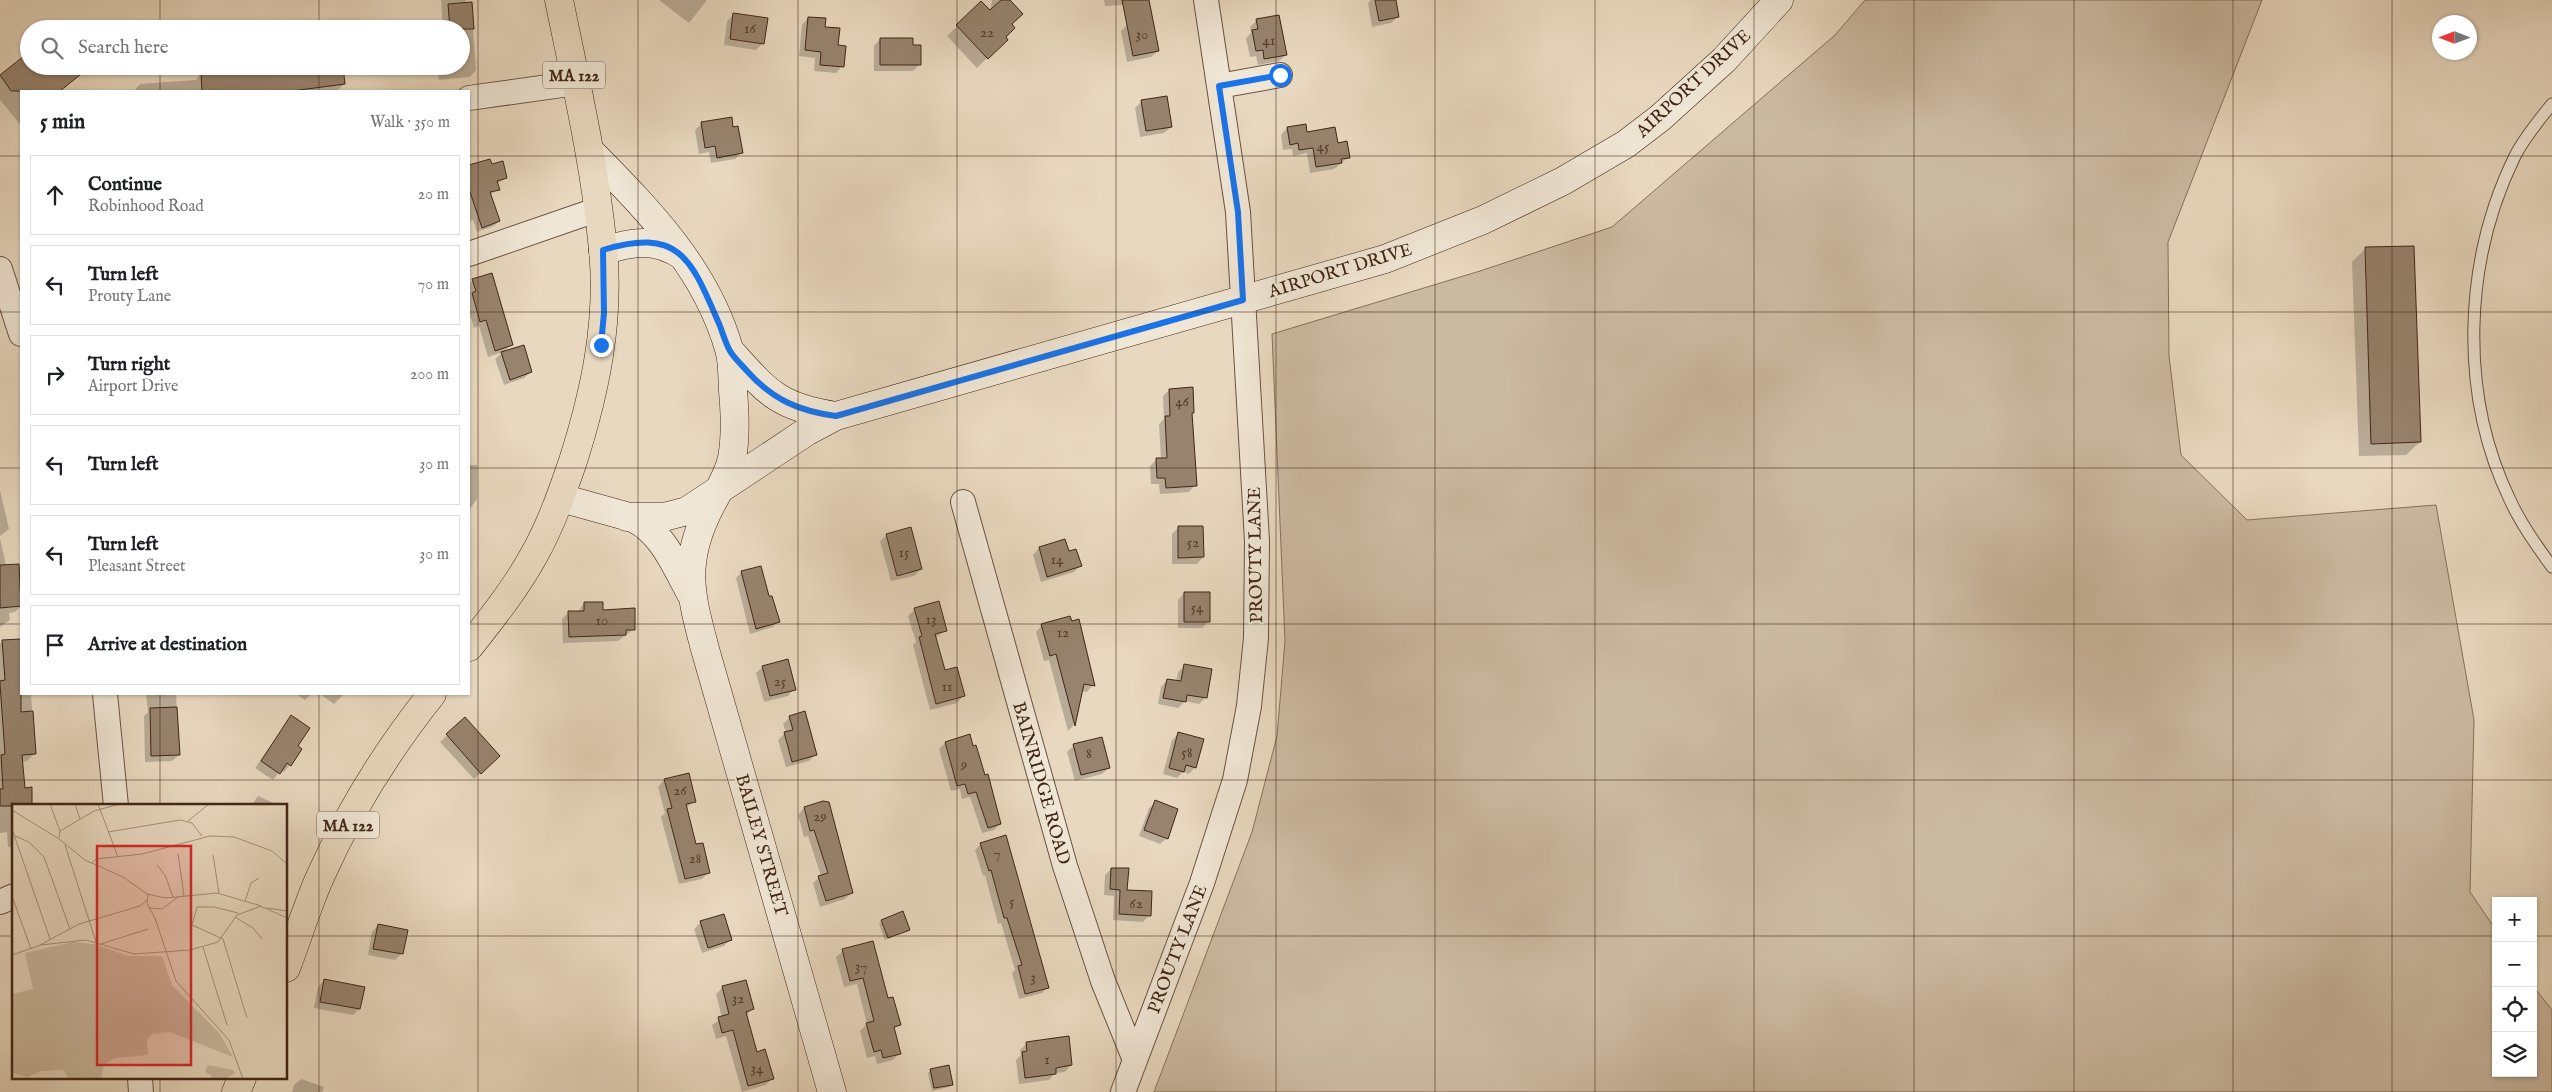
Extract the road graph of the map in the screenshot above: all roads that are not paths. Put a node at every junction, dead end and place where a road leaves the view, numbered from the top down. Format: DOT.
graph roads {
  1 [pos="559,0"];
  2 [pos="1206,0"];
  3 [pos="1780,0"];
  4 [pos="1280,75"];
  5 [pos="576,82"];
  6 [pos="1219,86"];
  7 [pos="470,98"];
  8 [pos="2552,104"];
  9 [pos="590,151"];
  10 [pos="599,209"];
  11 [pos="603,250"];
  12 [pos="470,254"];
  13 [pos="686,258"];
  14 [pos="0,269"];
  15 [pos="1243,300"];
  16 [pos="20,331"];
  17 [pos="730,351"];
  18 [pos="836,416"];
  19 [pos="717,492"];
  20 [pos="561,498"];
  21 [pos="963,502"];
  22 [pos="627,516"];
  23 [pos="2552,567"];
  24 [pos="692,597"];
  25 [pos="470,646"];
  26 [pos="106,695"];
  27 [pos="431,695"];
  28 [pos="116,804"];
  29 [pos="12,897"];
  30 [pos="0,902"];
  31 [pos="288,963"];
  32 [pos="1135,1060"];
  33 [pos="241,1080"];
  34 [pos="236,1092"];
  35 [pos="832,1092"];
  36 [pos="1123,1092"];
  1 -- 5 [label="main road, MA 122"];
  2 -- 6 [label="street, PROUTY LANE"];
  3 -- 15 [label="main road, AIRPORT DRIVE"];
  4 -- 6 [label="street"];
  5 -- 7 [label="street"];
  5 -- 9 [label="main road, MA 122"];
  6 -- 15 [label="street, PROUTY LANE"];
  8 -- 23 [label="lane"];
  9 -- 10 [label="main road, MA 122"];
  9 -- 13 [label="main road, AIRPORT DRIVE"];
  10 -- 11 [label="main road, MA 122"];
  10 -- 12 [label="street"];
  11 -- 13 [label="main road"];
  11 -- 20 [label="main road, MA 122"];
  13 -- 17 [label="main road, AIRPORT DRIVE"];
  14 -- 16 [label="street"];
  15 -- 18 [label="main road, AIRPORT DRIVE"];
  15 -- 32 [label="street, PROUTY LANE"];
  17 -- 18 [label="main road, AIRPORT DRIVE"];
  17 -- 19 [label="main road, AIRPORT DRIVE"];
  18 -- 19 [label="main road, AIRPORT DRIVE"];
  19 -- 22 [label="main road, AIRPORT DRIVE"];
  19 -- 24 [label="main road, BAILEY STREET"];
  20 -- 22 [label="main road, BAILEY STREET"];
  20 -- 25 [label="main road, MA 122"];
  21 -- 32 [label="street, BAINRIDGE ROAD"];
  22 -- 24 [label="main road, BAILEY STREET"];
  24 -- 35 [label="main road, BAILEY STREET"];
  26 -- 28 [label="street"];
  27 -- 31 [label="main road, MA 122"];
  29 -- 30 [label="street"];
  32 -- 36 [label="street, PROUTY LANE"];
  33 -- 34 [label="main road"];
}
